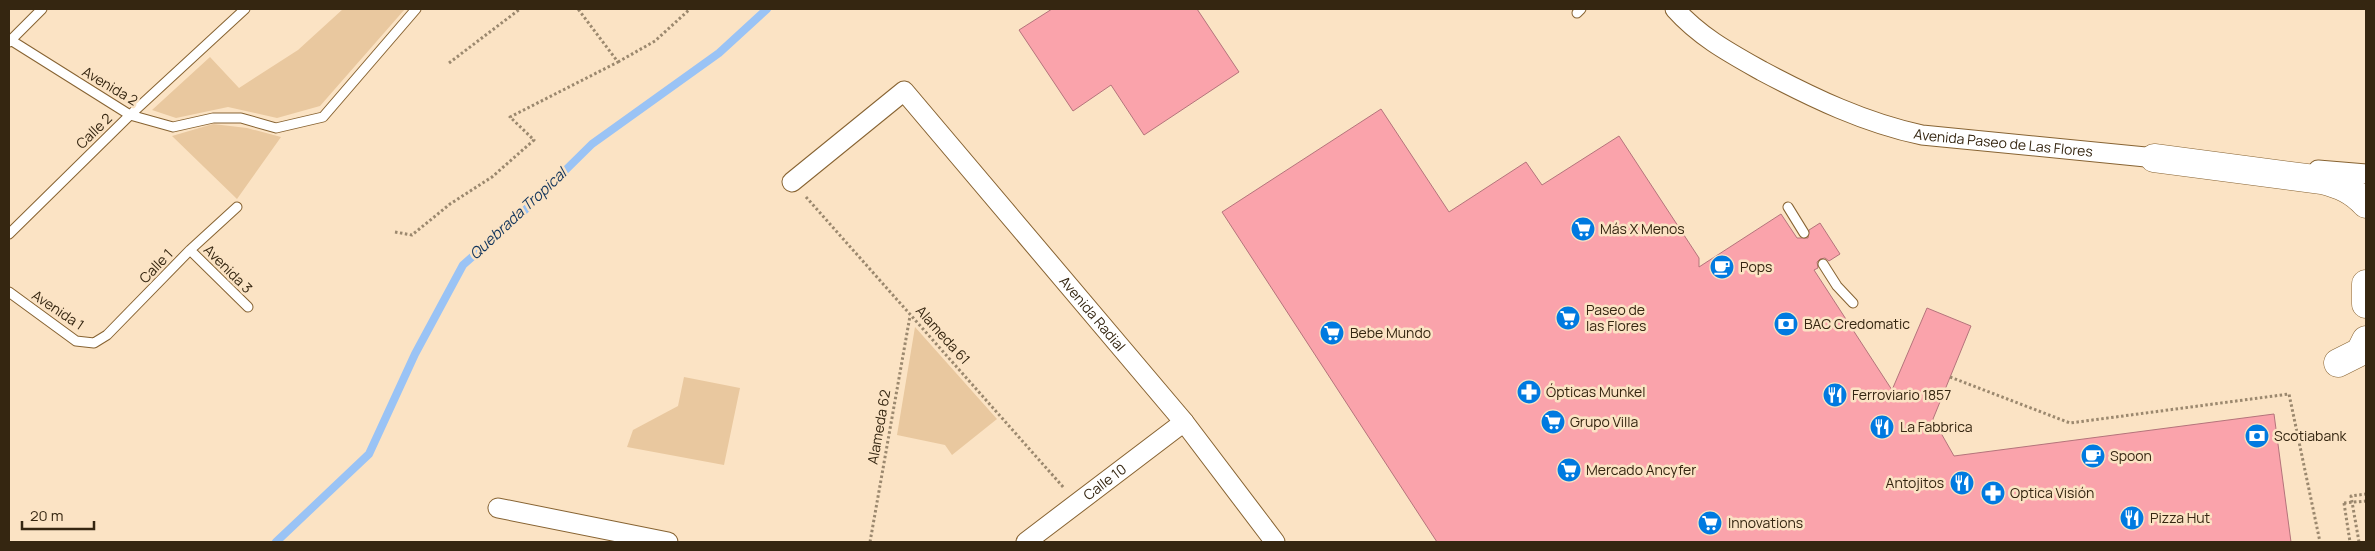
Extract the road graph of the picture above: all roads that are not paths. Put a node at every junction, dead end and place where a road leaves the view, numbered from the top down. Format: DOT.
graph roads {
  1 [pos="42,9"];
  2 [pos="244,9"];
  3 [pos="416,9"];
  4 [pos="1675,9"];
  5 [pos="9,41"];
  6 [pos="130,116"];
  7 [pos="2154,158"];
  8 [pos="2366,174"];
  9 [pos="792,182"];
  10 [pos="2366,204"];
  11 [pos="236,207"];
  12 [pos="1788,207"];
  13 [pos="1804,233"];
  14 [pos="9,234"];
  15 [pos="190,250"];
  16 [pos="1823,264"];
  17 [pos="2366,284"];
  18 [pos="9,292"];
  19 [pos="1853,303"];
  20 [pos="2366,304"];
  21 [pos="248,307"];
  22 [pos="2366,340"];
  23 [pos="94,342"];
  24 [pos="2366,358"];
  25 [pos="1184,422"];
  26 [pos="498,508"];
  27 [pos="668,542"];
  28 [pos="1026,542"];
  29 [pos="1275,542"];
  1 -- 5 [label="lane"];
  2 -- 6 [label="lane, Calle 2"];
  3 -- 6 [label="lane, Avenida 2"];
  4 -- 7 [label="street, Avenida Paseo de Las Flores"];
  5 -- 6 [label="lane, Avenida 2"];
  6 -- 14 [label="lane, Calle 2"];
  7 -- 8 [label="street, Avenida Paseo de Las Flores"];
  7 -- 10 [label="main road"];
  9 -- 25 [label="street, Avenida Radial"];
  11 -- 15 [label="lane, Calle 1"];
  12 -- 13 [label="lane"];
  15 -- 21 [label="lane, Avenida 3"];
  15 -- 23 [label="lane, Calle 1"];
  16 -- 19 [label="lane"];
  17 -- 20 [label="main road"];
  18 -- 23 [label="lane, Avenida 1"];
  22 -- 24 [label="main road"];
  25 -- 28 [label="street, Calle 10"];
  25 -- 29 [label="street, Avenida Radial"];
  26 -- 27 [label="street"];
}
